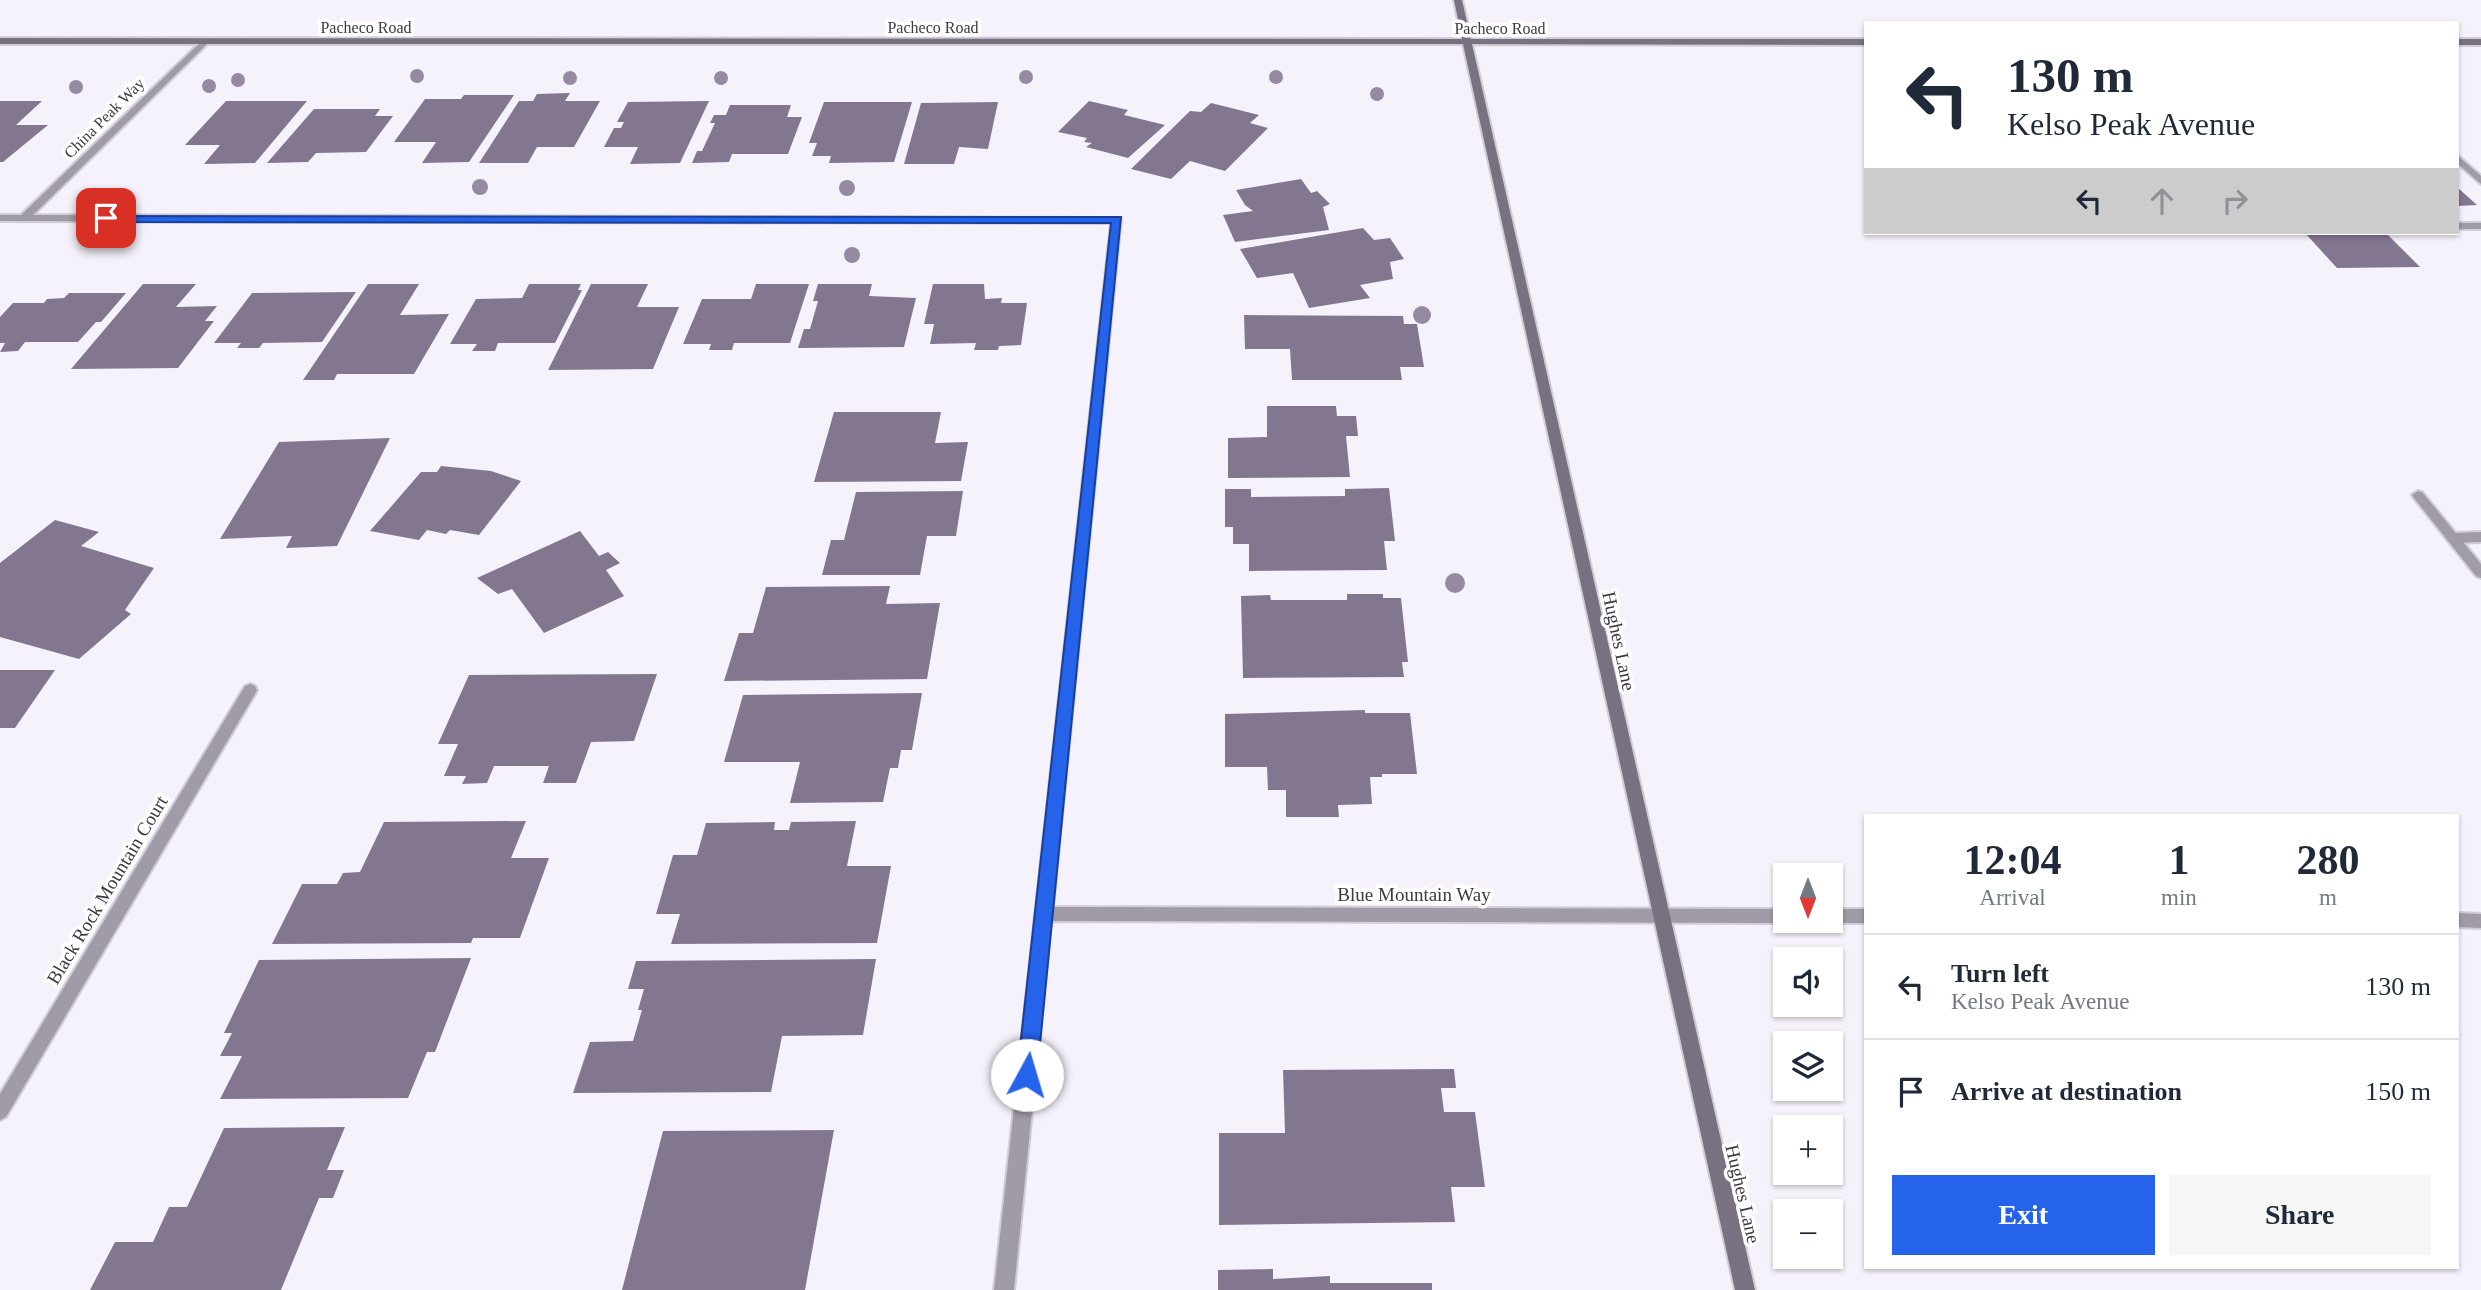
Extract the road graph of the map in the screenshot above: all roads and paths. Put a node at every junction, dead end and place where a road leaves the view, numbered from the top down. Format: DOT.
graph roads {
  1 [pos="1458,0"];
  2 [pos="0,41"];
  3 [pos="205,41"];
  4 [pos="1467,42"];
  5 [pos="1864,42"];
  6 [pos="2459,42"];
  7 [pos="2481,42"];
  8 [pos="2459,161"];
  9 [pos="2481,181"];
  10 [pos="0,218"];
  11 [pos="24,218"];
  12 [pos="2459,226"];
  13 [pos="2481,226"];
  14 [pos="2417,495"];
  15 [pos="2481,537"];
  16 [pos="2453,538"];
  17 [pos="2481,573"];
  18 [pos="250,690"];
  19 [pos="1044,914"];
  20 [pos="1659,915"];
  21 [pos="1773,916"];
  22 [pos="1843,916"];
  23 [pos="1864,916"];
  24 [pos="2459,920"];
  25 [pos="2481,920"];
  26 [pos="0,1111"];
  27 [pos="1004,1290"];
  28 [pos="1745,1290"];
  1 -- 4 [label="street, Hughes Lane"];
  2 -- 3 [label="street, Pacheco Road"];
  3 -- 4 [label="street, Pacheco Road"];
  3 -- 11 [label="street, China Peak Way"];
  4 -- 5 [label="street, Pacheco Road"];
  4 -- 20 [label="street, Hughes Lane"];
  6 -- 7 [label="street"];
  8 -- 9 [label="street"];
  10 -- 11 [label="street"];
  11 -- 19 [label="street"];
  12 -- 13 [label="street"];
  14 -- 16 [label="street"];
  15 -- 16 [label="street"];
  16 -- 17 [label="street"];
  18 -- 26 [label="street, Black Rock Mountain Court"];
  19 -- 20 [label="street, Blue Mountain Way"];
  19 -- 27 [label="street"];
  20 -- 21 [label="street, Blue Mountain Way"];
  20 -- 28 [label="street, Hughes Lane"];
  22 -- 23 [label="street"];
  24 -- 25 [label="street"];
}
